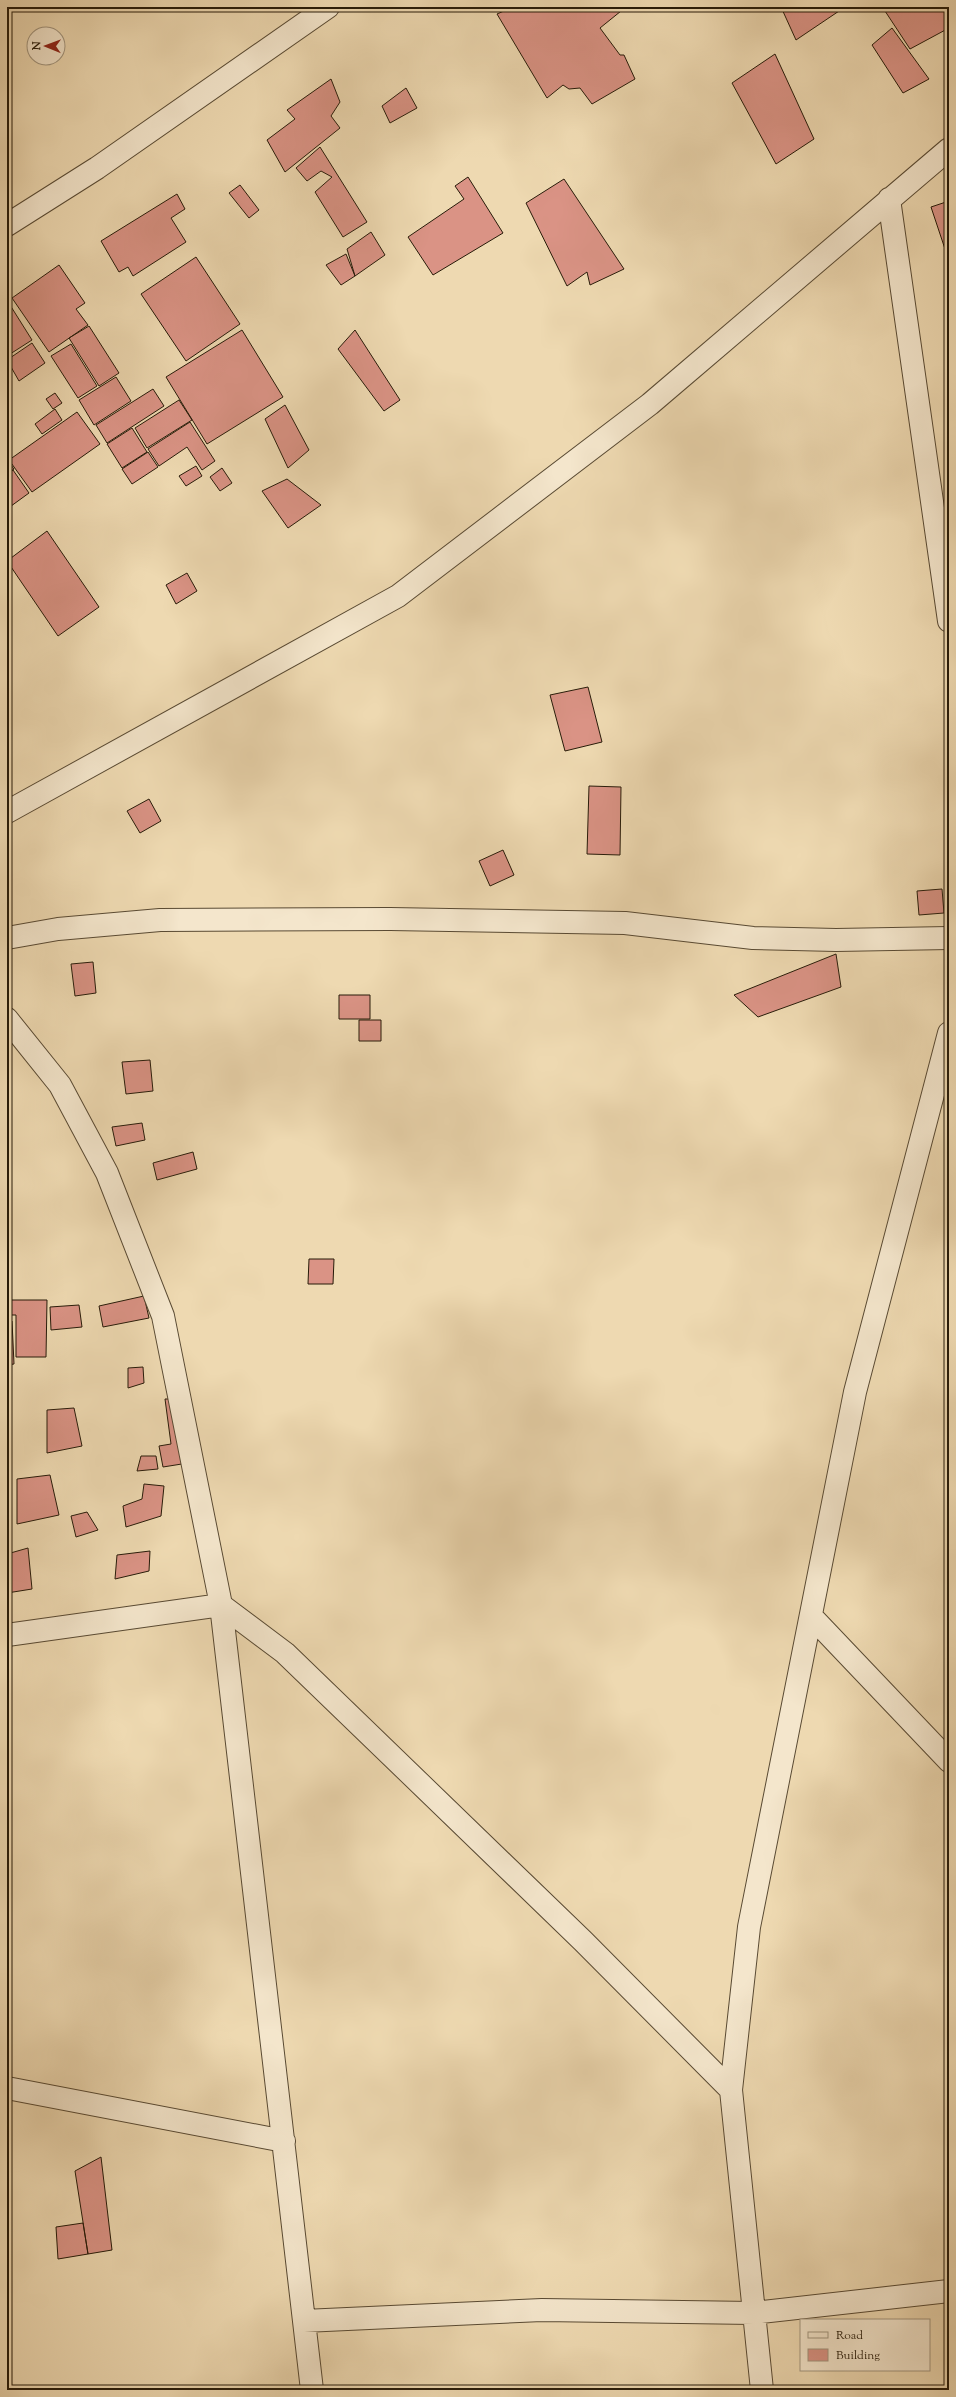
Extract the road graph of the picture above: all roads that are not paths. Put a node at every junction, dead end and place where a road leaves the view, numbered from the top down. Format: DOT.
graph roads {
  1 [pos="328,7"];
  2 [pos="949,149"];
  3 [pos="889,199"];
  4 [pos="7,225"];
  5 [pos="949,621"];
  6 [pos="7,812"];
  7 [pos="7,938"];
  8 [pos="949,938"];
  9 [pos="7,1019"];
  10 [pos="949,1033"];
  11 [pos="221,1605"];
  12 [pos="811,1616"];
  13 [pos="7,1635"];
  14 [pos="949,1761"];
  15 [pos="7,2088"];
  16 [pos="731,2090"];
  17 [pos="284,2141"];
  18 [pos="949,2291"];
  19 [pos="753,2313"];
  20 [pos="304,2321"];
  21 [pos="312,2390"];
  22 [pos="762,2390"];
  1 -- 4 [label="street"];
  2 -- 3 [label="street"];
  3 -- 5 [label="street"];
  3 -- 6 [label="street"];
  7 -- 8 [label="street"];
  9 -- 11 [label="street"];
  10 -- 12 [label="street"];
  11 -- 13 [label="street"];
  11 -- 16 [label="street"];
  11 -- 17 [label="street"];
  12 -- 14 [label="street"];
  12 -- 16 [label="street"];
  15 -- 17 [label="street"];
  16 -- 19 [label="street"];
  17 -- 20 [label="street"];
  18 -- 19 [label="street"];
  19 -- 20 [label="street"];
  19 -- 22 [label="street"];
  20 -- 21 [label="street"];
}
